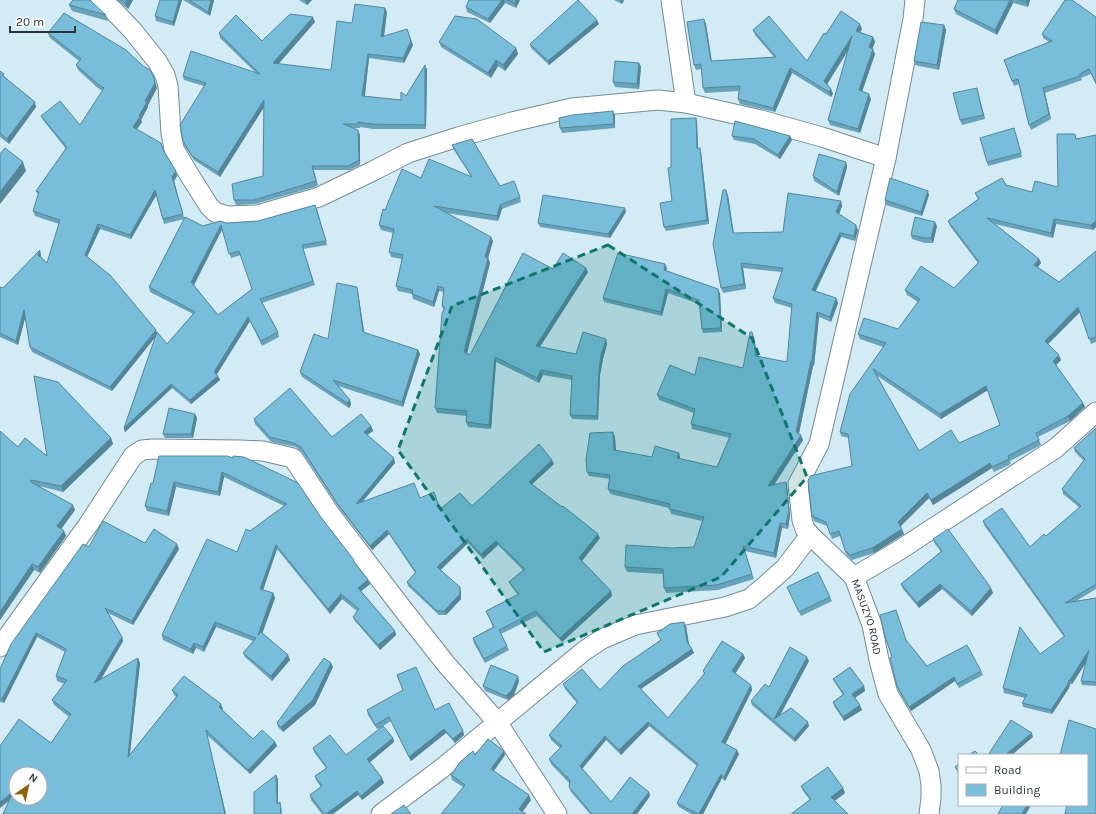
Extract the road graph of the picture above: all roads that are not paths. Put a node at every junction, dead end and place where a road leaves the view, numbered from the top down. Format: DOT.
graph roads {
  1 [pos="101,0"];
  2 [pos="671,0"];
  3 [pos="915,0"];
  4 [pos="686,103"];
  5 [pos="886,158"];
  6 [pos="1096,412"];
  7 [pos="810,535"];
  8 [pos="854,578"];
  9 [pos="0,647"];
  10 [pos="497,722"];
  11 [pos="381,814"];
  12 [pos="557,814"];
  13 [pos="929,814"];
  1 -- 4 [label="street"];
  2 -- 4 [label="street"];
  3 -- 5 [label="street"];
  4 -- 5 [label="street"];
  5 -- 7 [label="street"];
  6 -- 8 [label="street, MASUZYO ROAD"];
  7 -- 8 [label="street"];
  7 -- 10 [label="street"];
  8 -- 13 [label="street, MASUZYO ROAD"];
  9 -- 10 [label="street"];
  10 -- 11 [label="street"];
  10 -- 12 [label="street"];
}
